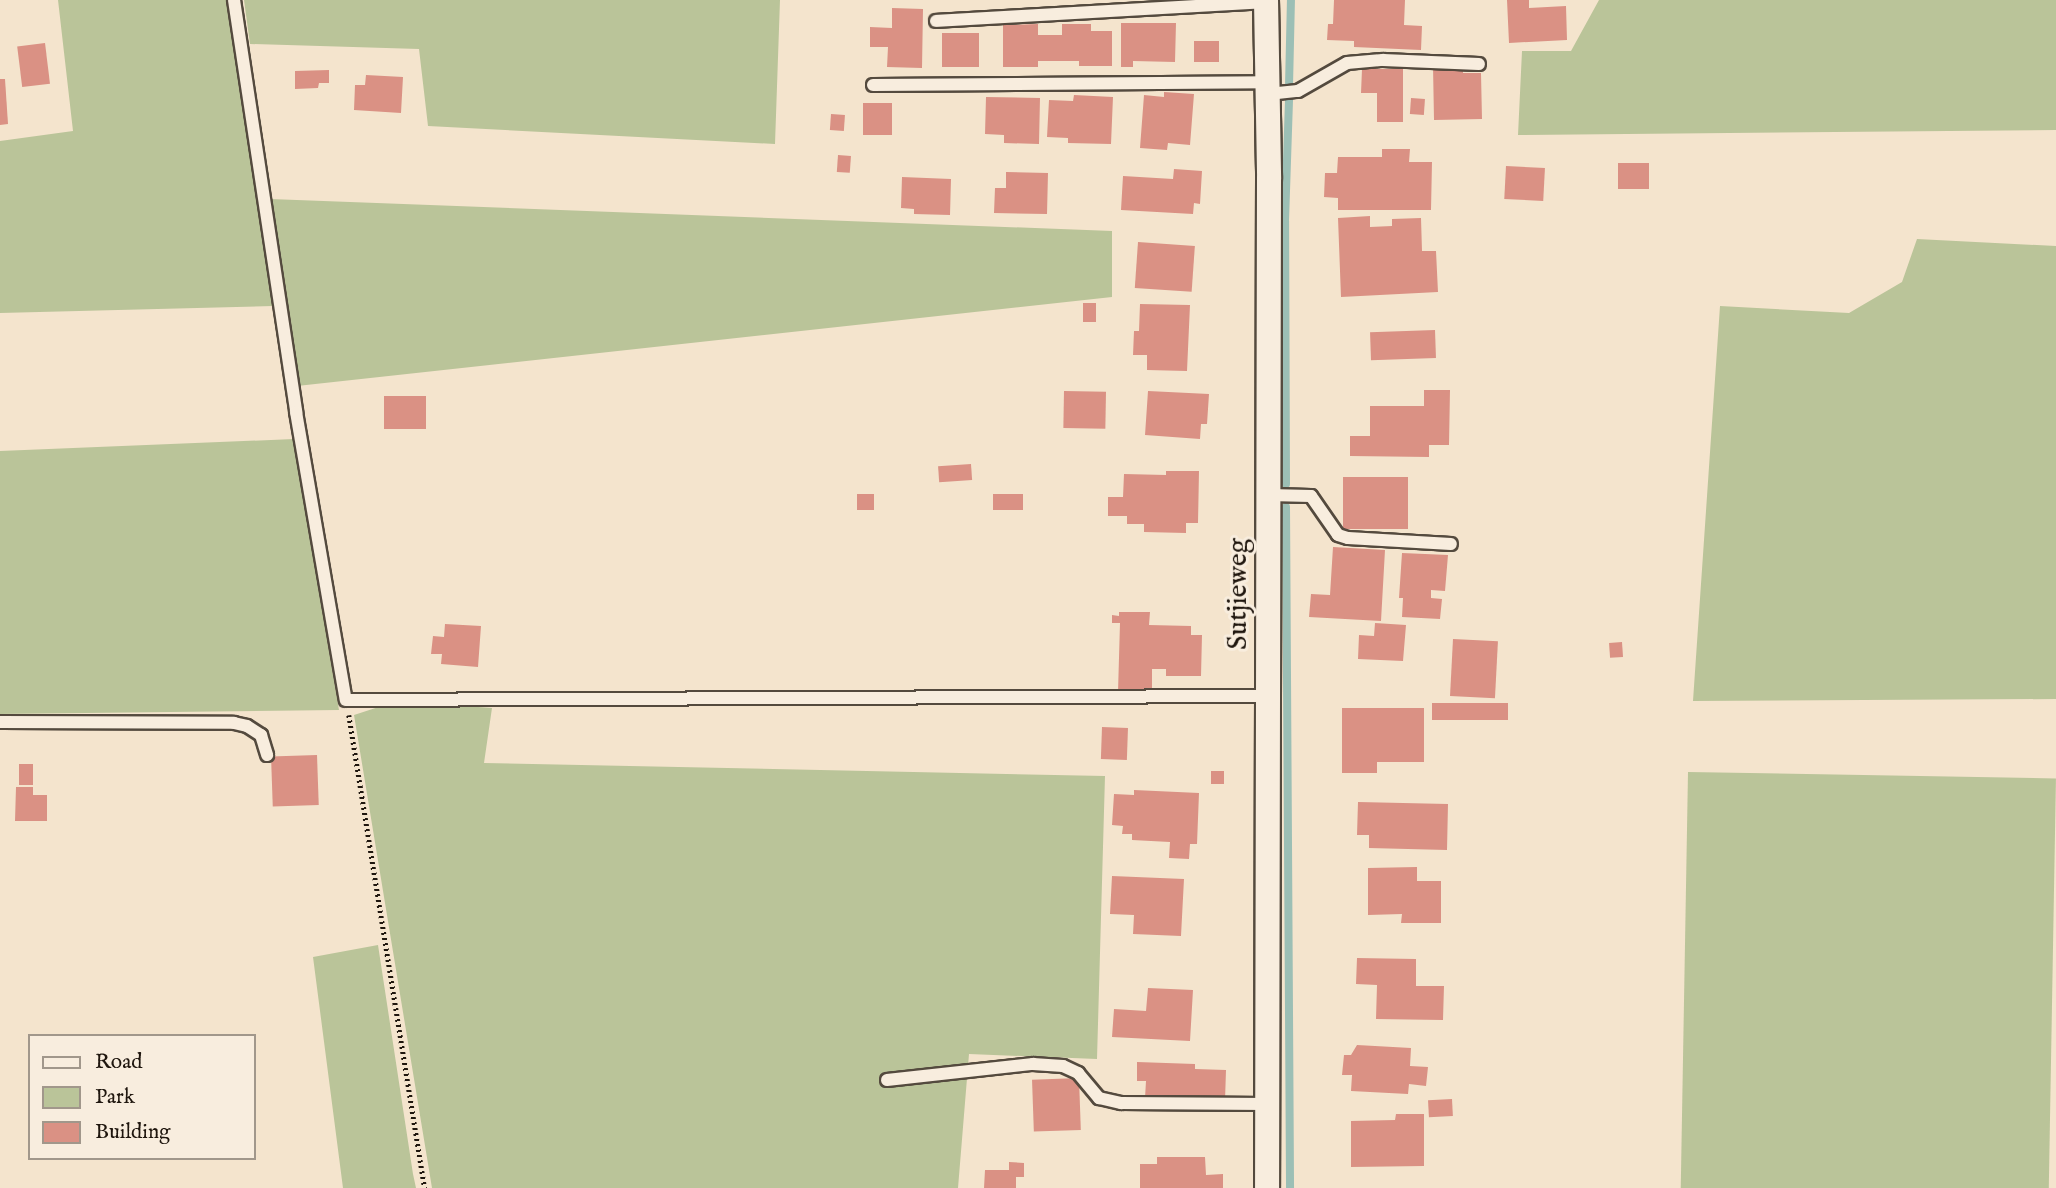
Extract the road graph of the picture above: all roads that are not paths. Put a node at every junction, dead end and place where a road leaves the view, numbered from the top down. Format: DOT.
graph roads {
  1 [pos="234,0"];
  2 [pos="1266,1"];
  3 [pos="936,21"];
  4 [pos="1479,64"];
  5 [pos="873,85"];
  6 [pos="1268,88"];
  7 [pos="1269,495"];
  8 [pos="1451,544"];
  9 [pos="1269,696"];
  10 [pos="0,722"];
  11 [pos="267,755"];
  12 [pos="887,1080"];
  13 [pos="1267,1104"];
  14 [pos="1267,1188"];
  1 -- 9 [label="lane"];
  2 -- 3 [label="lane"];
  2 -- 6 [label="street, Sutjieweg"];
  4 -- 6 [label="lane"];
  5 -- 6 [label="lane"];
  6 -- 7 [label="street, Sutjieweg"];
  7 -- 8 [label="lane"];
  7 -- 9 [label="street, Sutjieweg"];
  9 -- 13 [label="street, Sutjieweg"];
  10 -- 11 [label="lane"];
  12 -- 13 [label="lane"];
  13 -- 14 [label="street, Sutjieweg"];
}
